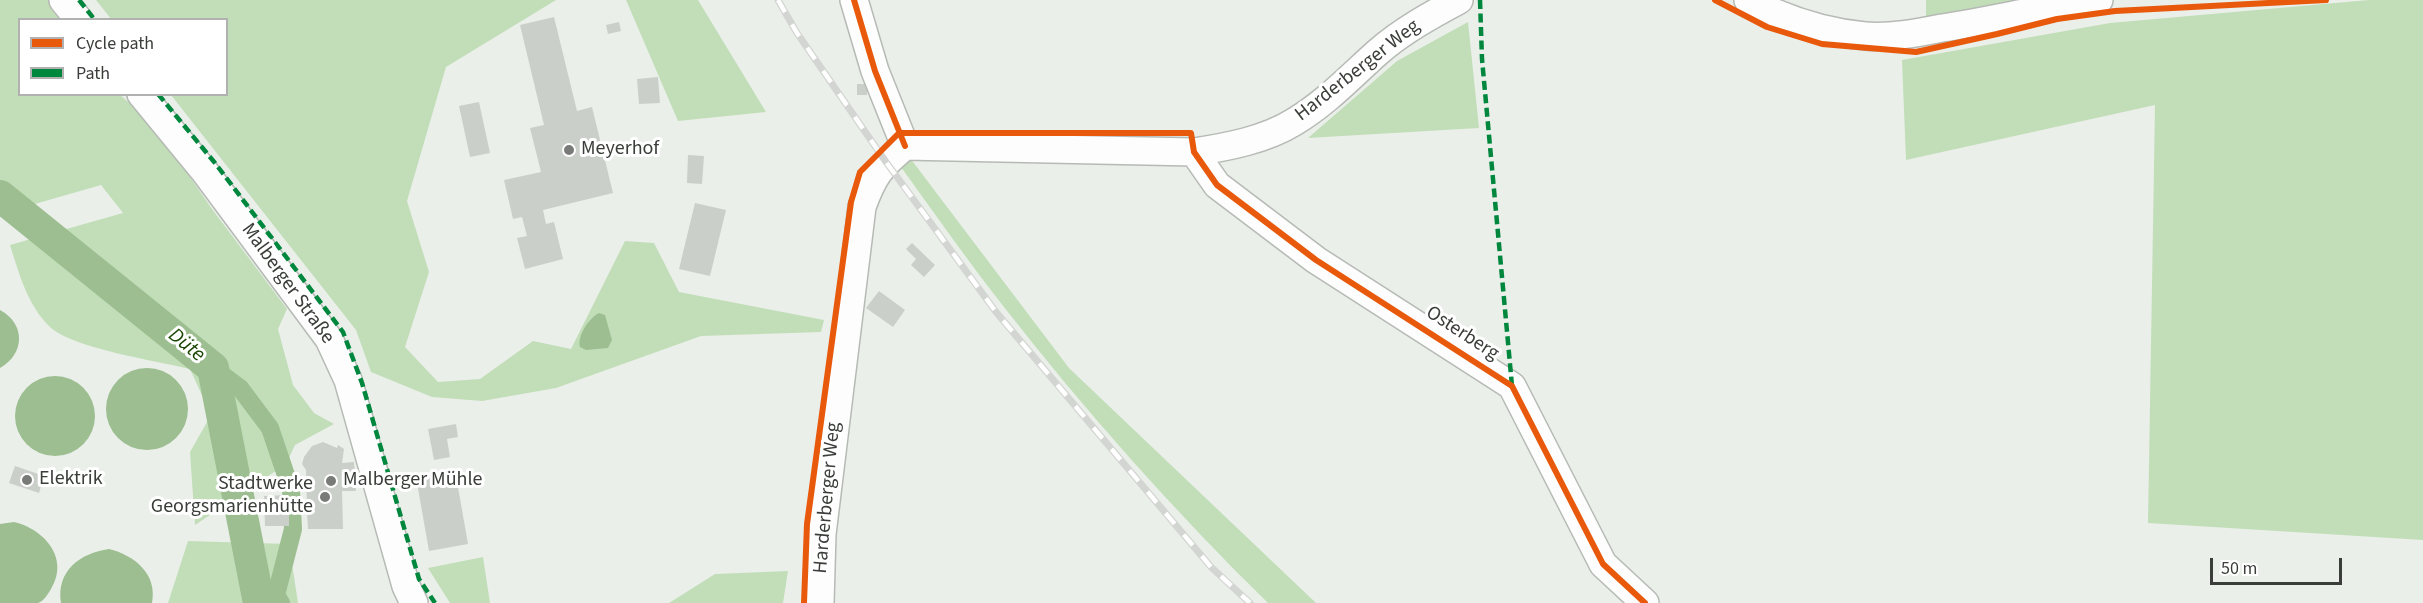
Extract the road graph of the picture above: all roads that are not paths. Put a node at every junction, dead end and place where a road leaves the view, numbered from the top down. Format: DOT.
graph roads {
  1 [pos="63,0"];
  2 [pos="854,0"];
  3 [pos="1459,0"];
  4 [pos="1748,0"];
  5 [pos="2099,0"];
  6 [pos="77,18"];
  7 [pos="143,96"];
  8 [pos="905,146"];
  9 [pos="1194,152"];
  10 [pos="414,603"];
  11 [pos="820,603"];
  12 [pos="1645,603"];
  1 -- 6 [label="street"];
  2 -- 8 [label="street"];
  3 -- 9 [label="street, Harderberger Weg"];
  4 -- 5 [label="street"];
  7 -- 10 [label="street, Malberger Straße"];
  8 -- 9 [label="street, Harderberger Weg"];
  8 -- 11 [label="street, Harderberger Weg"];
  9 -- 12 [label="street, Osterberg"];
}
